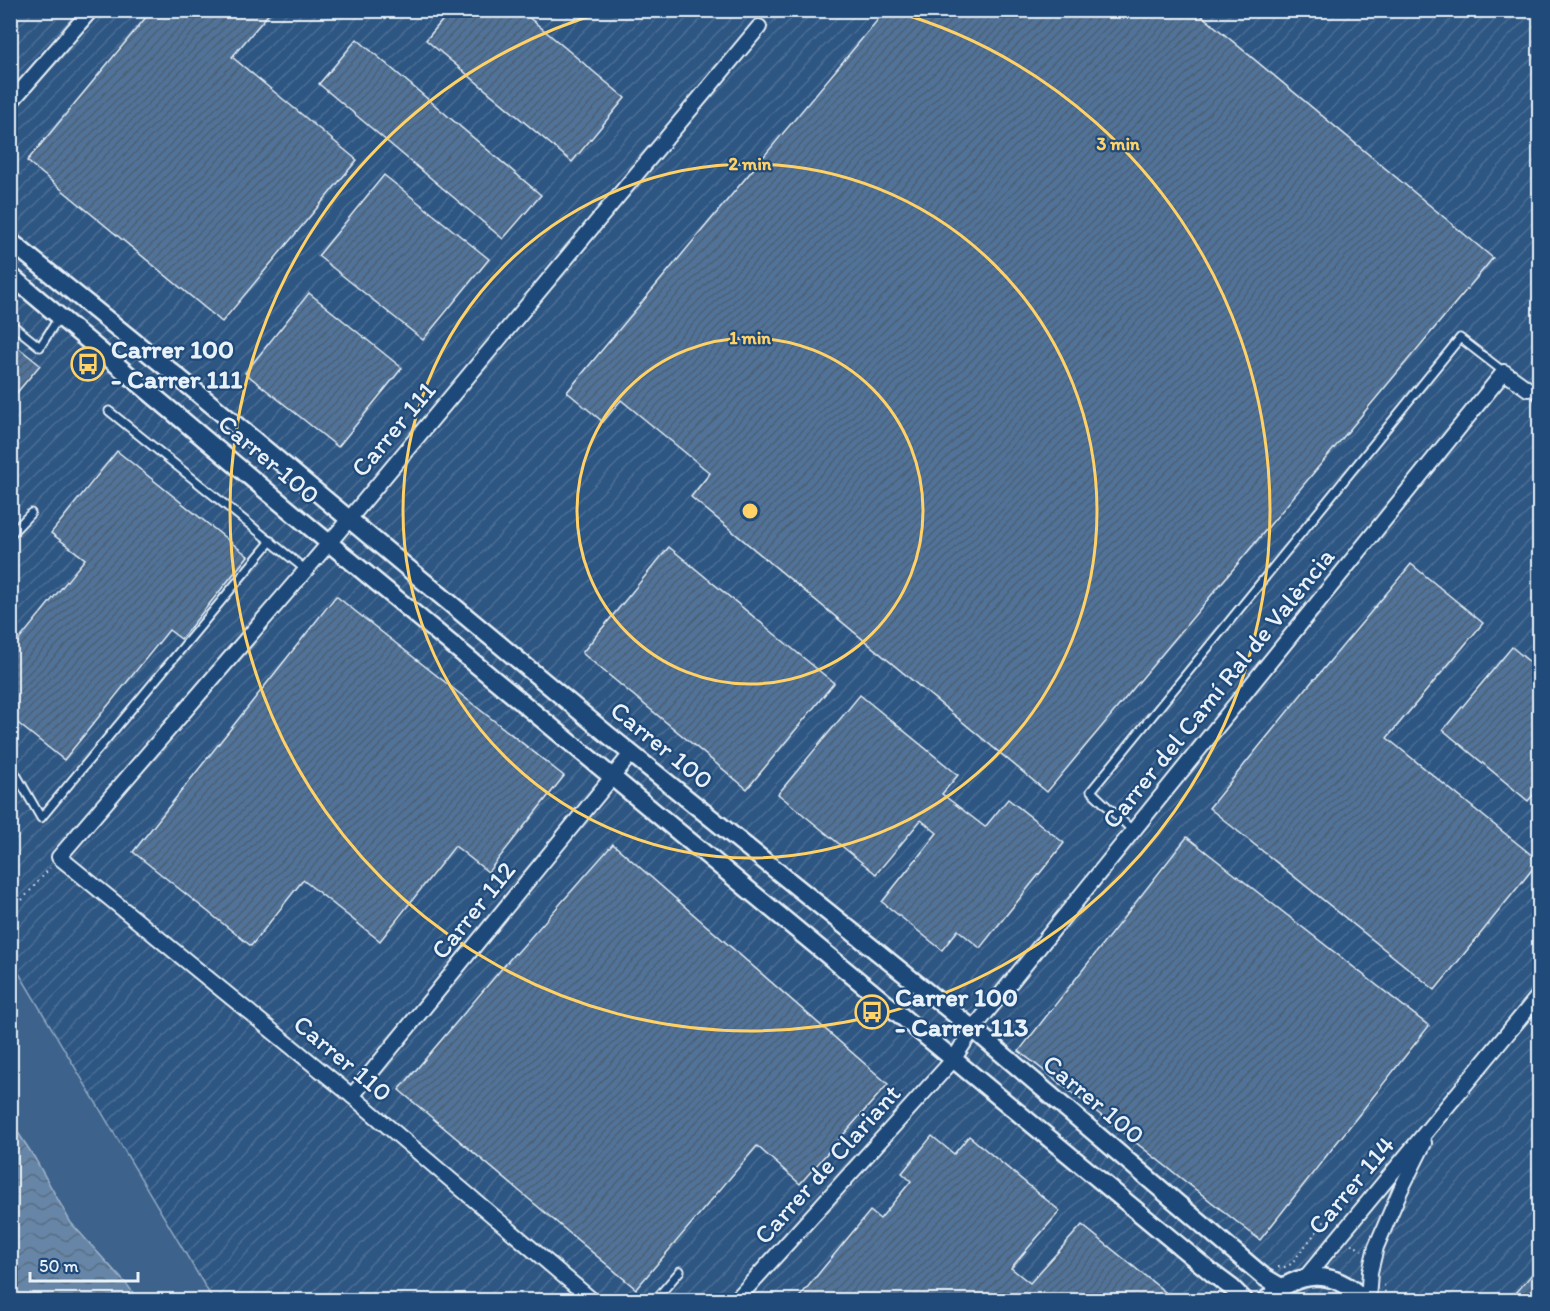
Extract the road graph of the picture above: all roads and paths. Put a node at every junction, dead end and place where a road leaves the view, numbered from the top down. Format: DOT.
graph roads {
  1 [pos="91,10"];
  2 [pos="759,27"];
  3 [pos="10,103"];
  4 [pos="10,241"];
  5 [pos="10,276"];
  6 [pos="59,317"];
  7 [pos="10,323"];
  8 [pos="1504,372"];
  9 [pos="1528,389"];
  10 [pos="1539,398"];
  11 [pos="109,411"];
  12 [pos="31,513"];
  13 [pos="348,520"];
  14 [pos="10,535"];
  15 [pos="271,541"];
  16 [pos="330,542"];
  17 [pos="306,570"];
  18 [pos="632,754"];
  19 [pos="10,764"];
  20 [pos="612,777"];
  21 [pos="1133,832"];
  22 [pos="59,857"];
  23 [pos="22,900"];
  24 [pos="1539,994"];
  25 [pos="973,1029"];
  26 [pos="953,1060"];
  27 [pos="352,1096"];
  28 [pos="1434,1123"];
  29 [pos="1333,1230"];
  30 [pos="1345,1241"];
  31 [pos="1367,1252"];
  32 [pos="1286,1267"];
  33 [pos="680,1271"];
  34 [pos="1308,1274"];
  35 [pos="1281,1287"];
  36 [pos="592,1300"];
  37 [pos="656,1300"];
  38 [pos="736,1300"];
  39 [pos="1244,1300"];
  40 [pos="1266,1300"];
  41 [pos="1366,1300"];
  1 -- 3 [label="street"];
  2 -- 13 [label="street, Carrer 111"];
  4 -- 13 [label="street, Carrer 100"];
  5 -- 6 [label="street, Carrer 100"];
  6 -- 7 [label="lane"];
  6 -- 16 [label="street, Carrer 100"];
  8 -- 9 [label="street"];
  8 -- 21 [label="street, Carrer del Camí Ral de València"];
  8 -- 21 [label="lane"];
  9 -- 10 [label="lane"];
  11 -- 15 [label="lane"];
  12 -- 14 [label="lane"];
  13 -- 16 [label="street, Carrer 111"];
  13 -- 18 [label="street, Carrer 100"];
  15 -- 17 [label="lane"];
  15 -- 19 [label="lane"];
  16 -- 17 [label="street, Carrer 111"];
  16 -- 20 [label="street, Carrer 100"];
  17 -- 22 [label="street, Carrer 111"];
  18 -- 20 [label="street, Carrer 112"];
  18 -- 25 [label="street, Carrer 100"];
  20 -- 26 [label="street, Carrer 100"];
  20 -- 27 [label="street, Carrer 112"];
  21 -- 25 [label="street, Carrer del Camí Ral de València"];
  22 -- 23 [label="path"];
  22 -- 27 [label="street, Carrer 110"];
  24 -- 28 [label="street, Carrer 114"];
  25 -- 26 [label="street, Carrer del Camí Ral de València"];
  25 -- 35 [label="street, Carrer 100"];
  26 -- 38 [label="street, Carrer de Clariant"];
  26 -- 39 [label="street, Carrer 100"];
  27 -- 36 [label="street, Carrer 110"];
  28 -- 34 [label="street, Carrer 114"];
  28 -- 41 [label="street, Carrer 114"];
  29 -- 32 [label="path, Carrer 114"];
  30 -- 31 [label="path"];
  33 -- 37 [label="lane"];
  34 -- 35 [label="street"];
  34 -- 41 [label="street"];
  35 -- 40 [label="street"];
}
